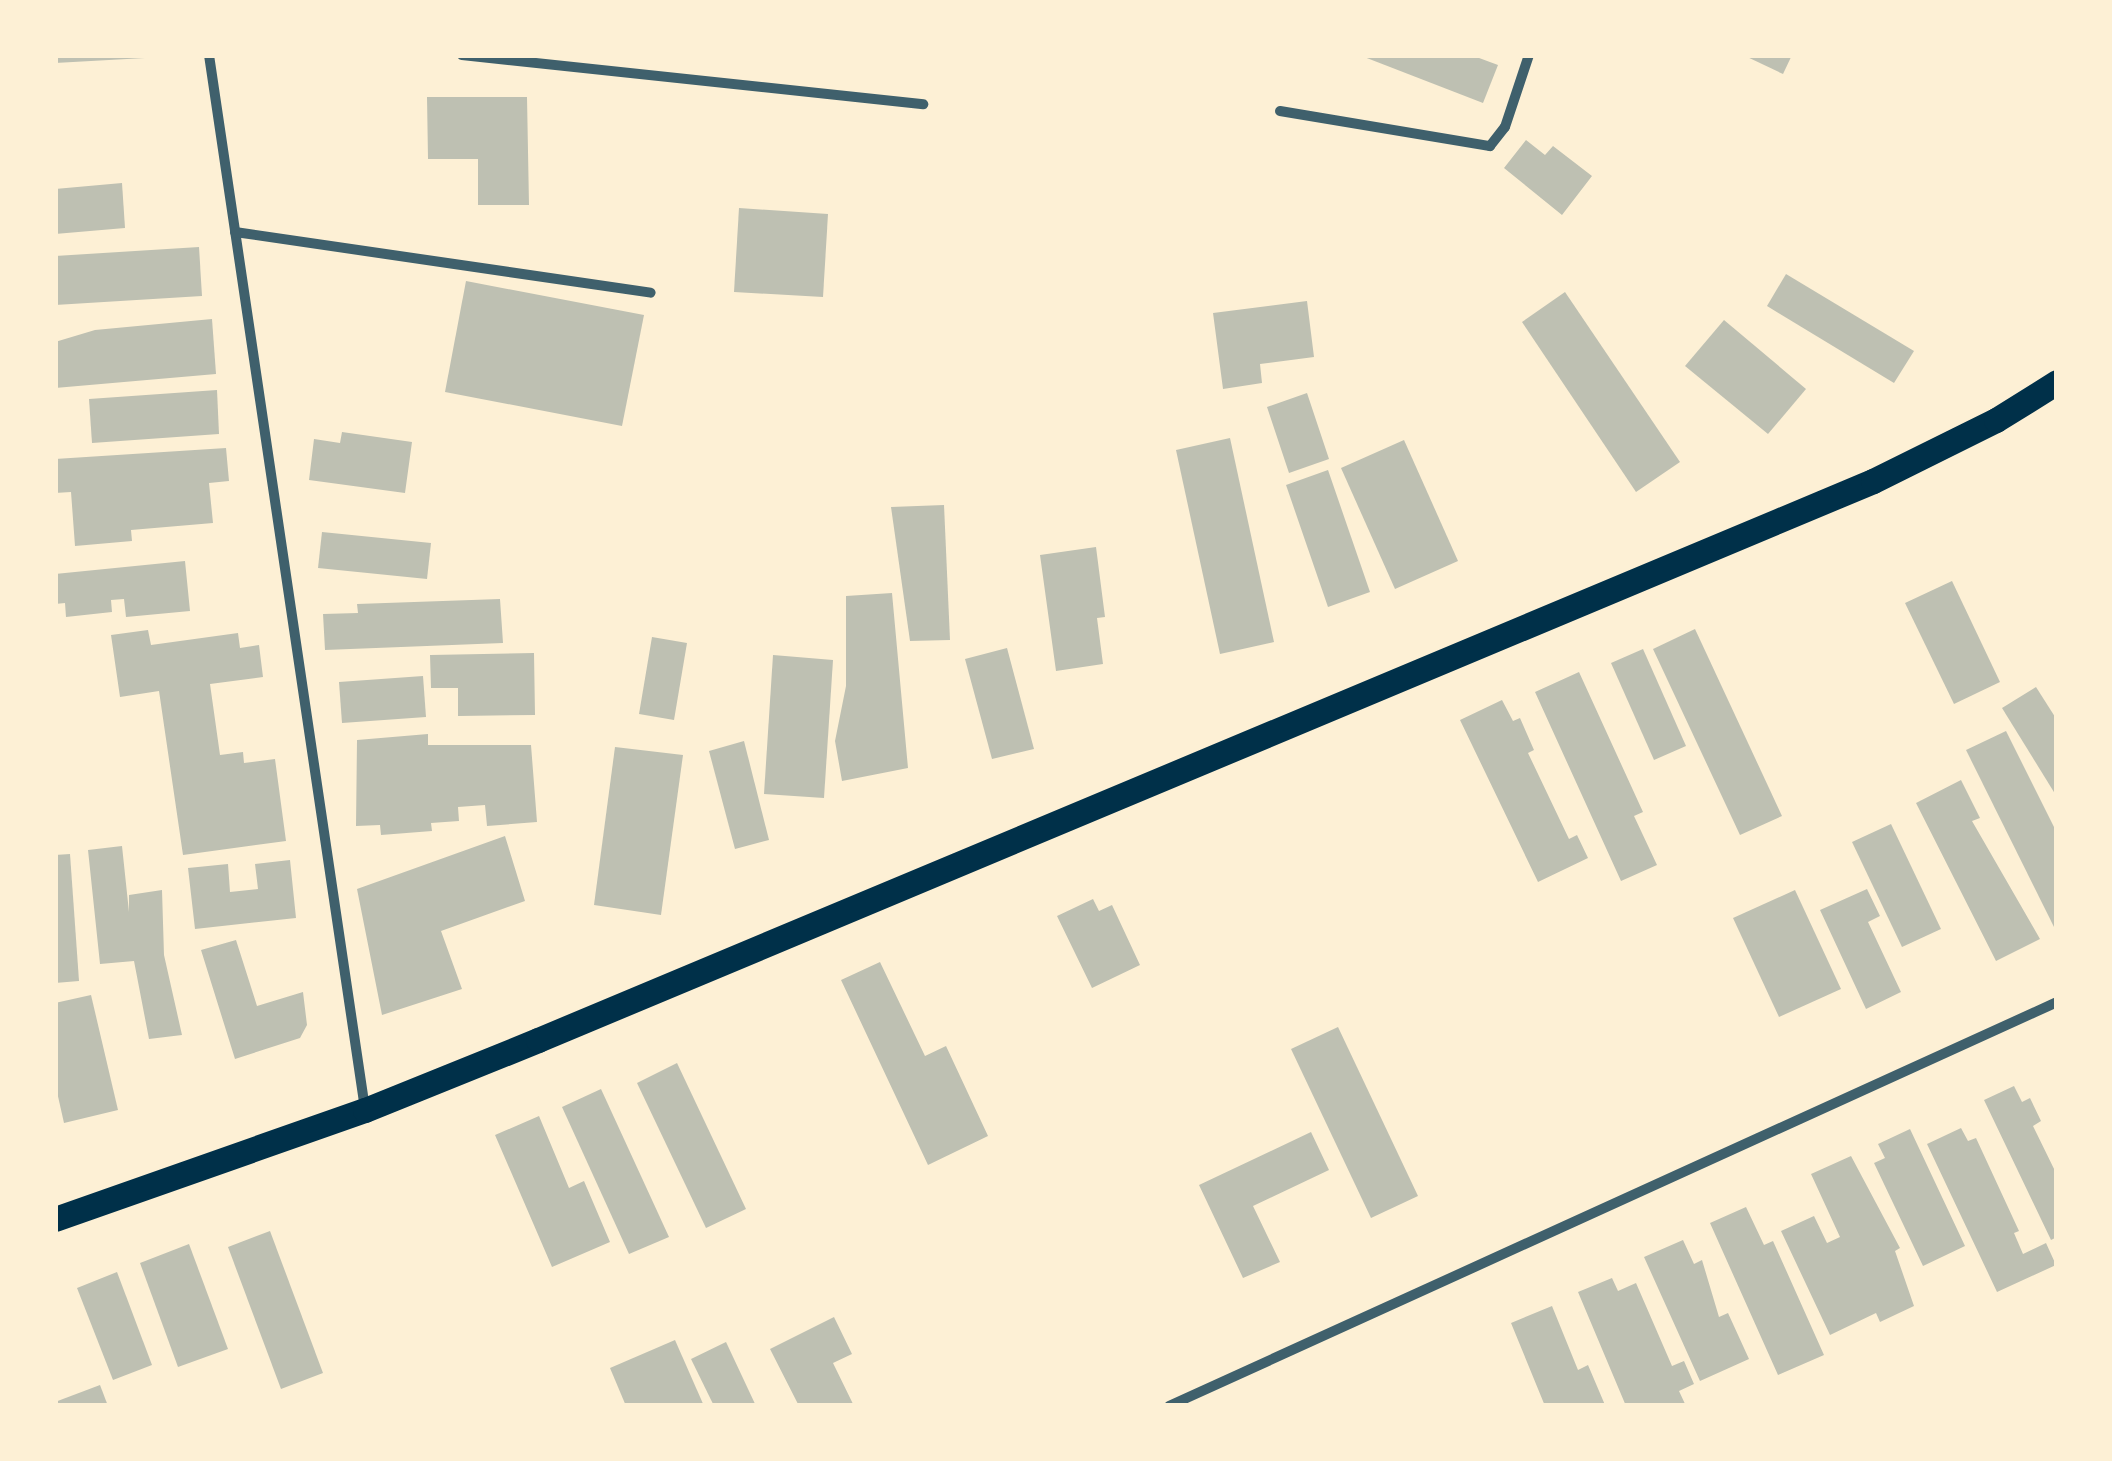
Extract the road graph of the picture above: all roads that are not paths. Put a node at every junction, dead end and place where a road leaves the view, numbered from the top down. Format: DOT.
graph roads {
  1 [pos="210,55"];
  2 [pos="462,55"];
  3 [pos="1529,55"];
  4 [pos="923,104"];
  5 [pos="1280,111"];
  6 [pos="235,232"];
  7 [pos="650,293"];
  8 [pos="2057,382"];
  9 [pos="2057,1002"];
  10 [pos="365,1110"];
  11 [pos="55,1219"];
  12 [pos="1169,1406"];
  1 -- 6 [label="street"];
  2 -- 4 [label="street"];
  3 -- 5 [label="street"];
  6 -- 7 [label="street"];
  6 -- 10 [label="street"];
  8 -- 10 [label="main road"];
  9 -- 12 [label="street"];
  10 -- 11 [label="main road"];
}
